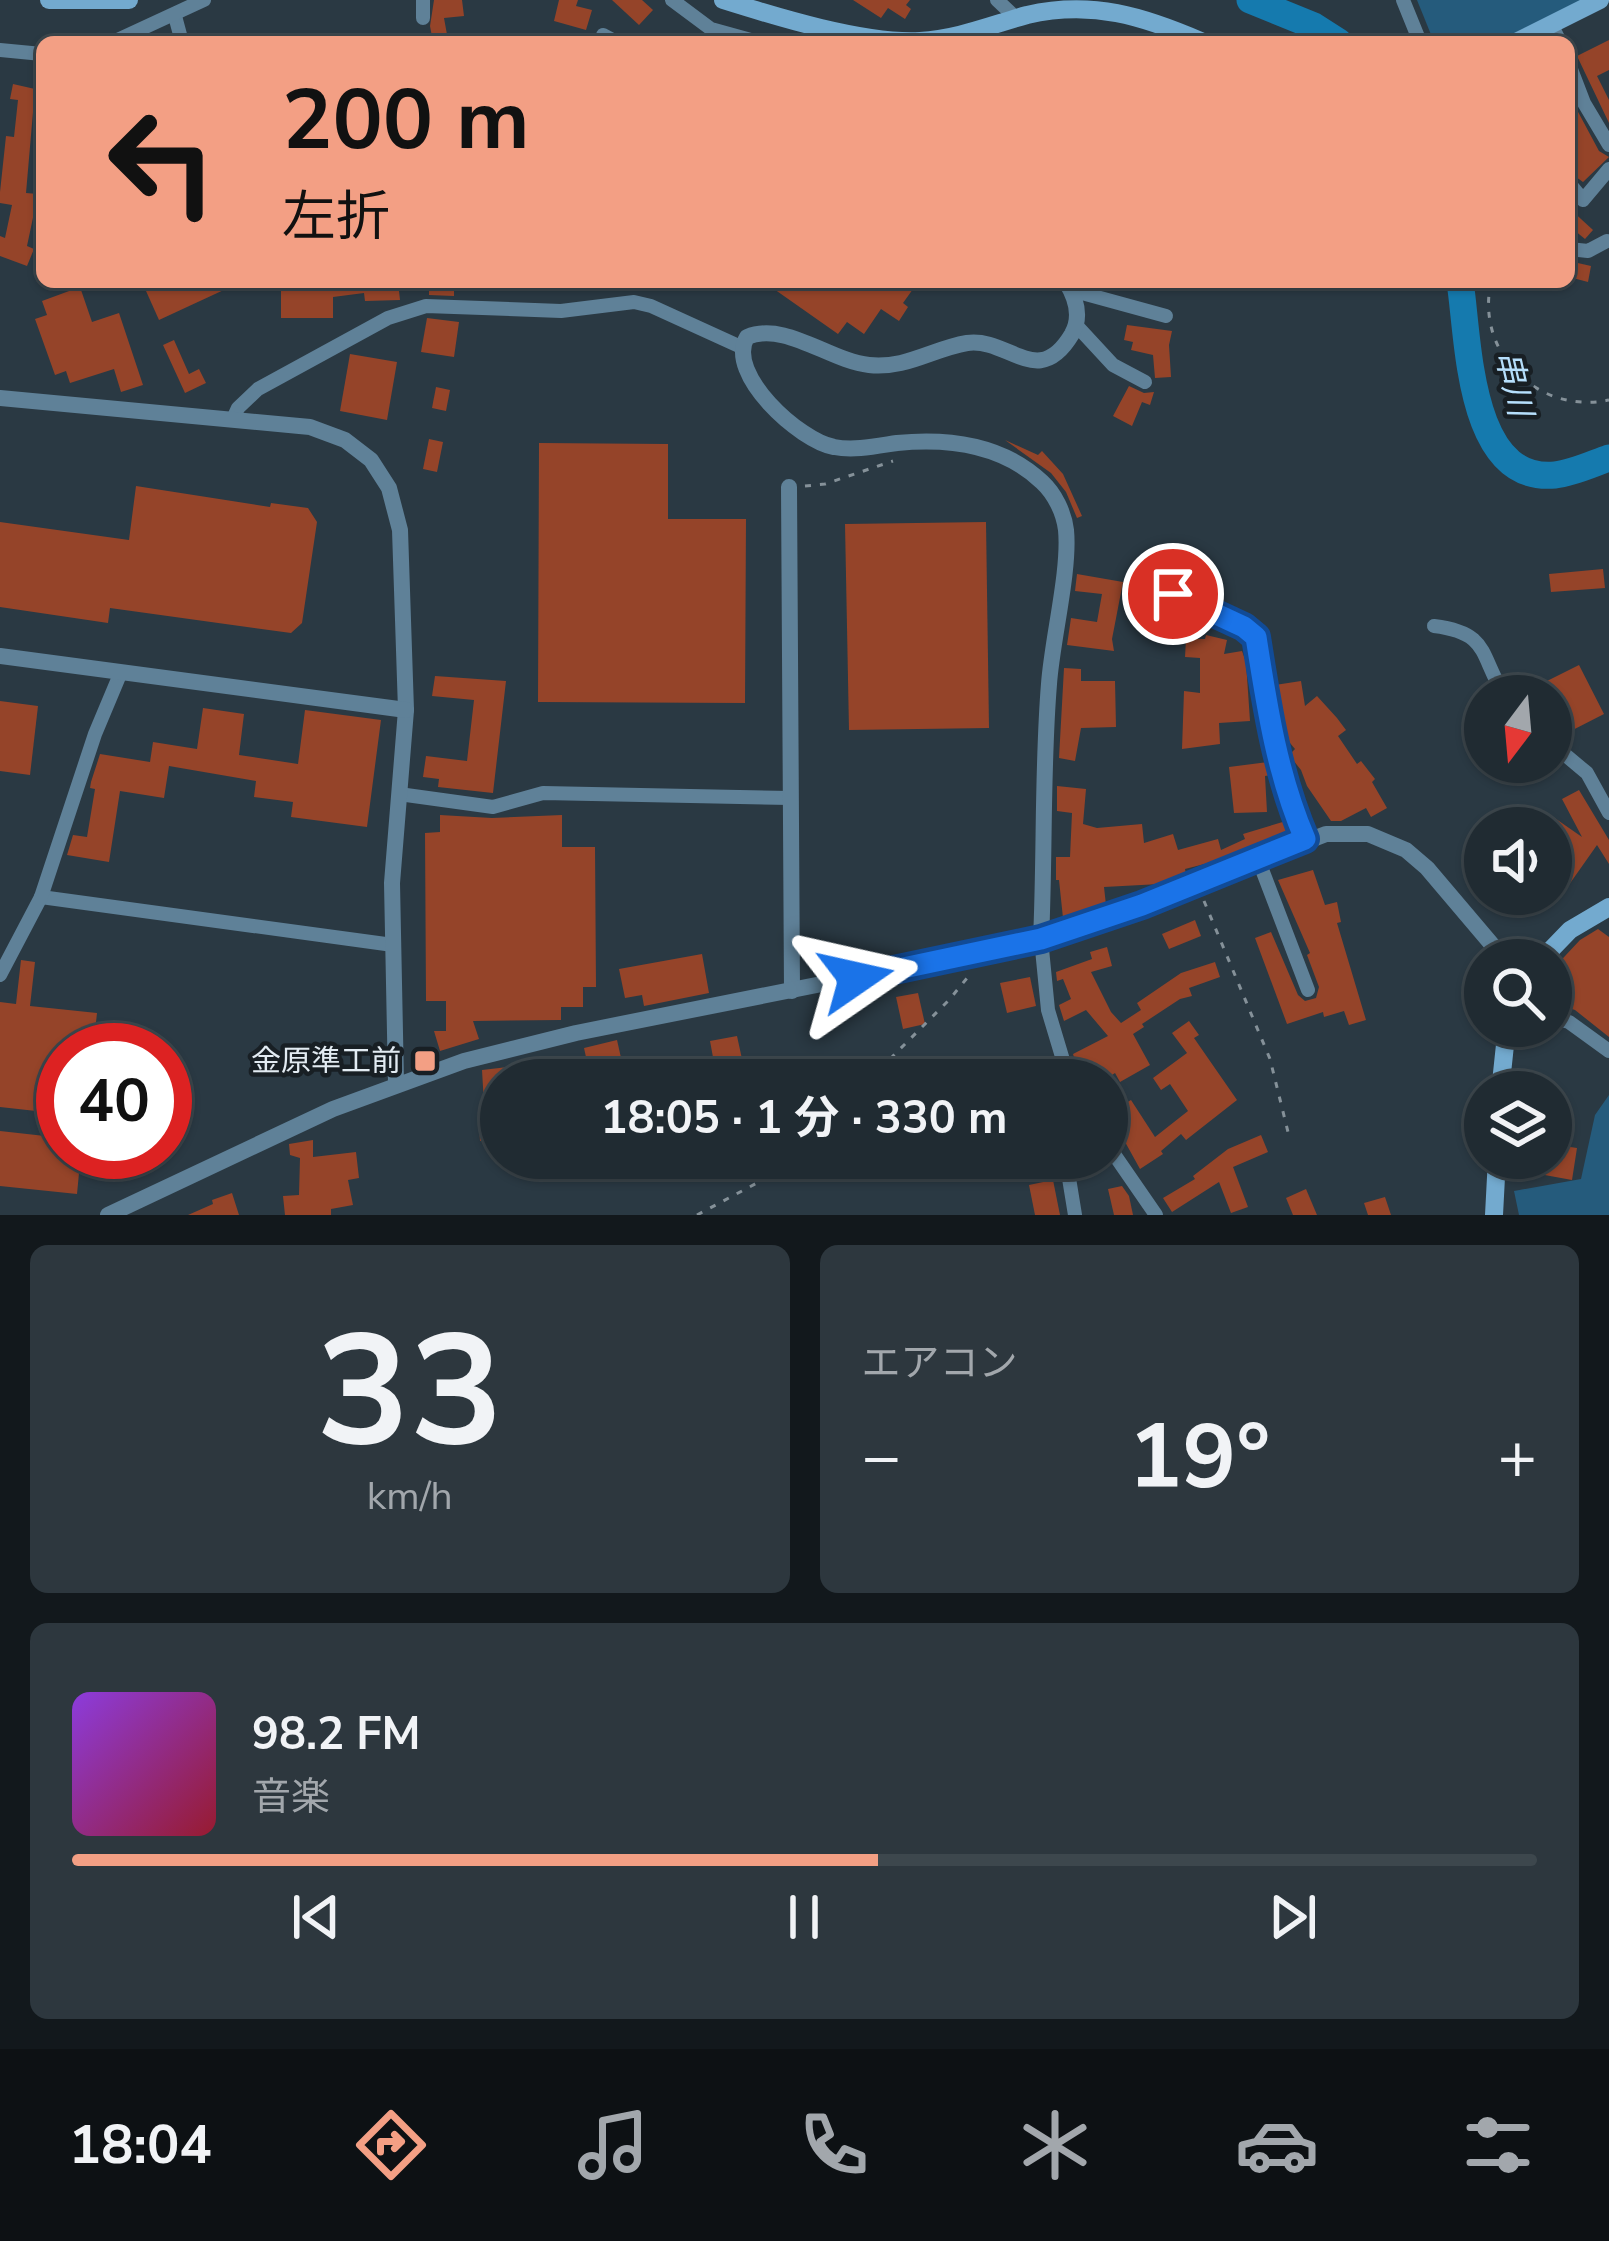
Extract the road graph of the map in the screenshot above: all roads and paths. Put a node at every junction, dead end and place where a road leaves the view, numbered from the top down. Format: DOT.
graph roads {
  1 [pos="50,0"];
  2 [pos="129,0"];
  3 [pos="204,0"];
  4 [pos="423,0"];
  5 [pos="672,0"];
  6 [pos="723,0"];
  7 [pos="997,0"];
  8 [pos="1403,0"];
  9 [pos="1600,0"];
  10 [pos="750,4"];
  11 [pos="1029,11"];
  12 [pos="176,16"];
  13 [pos="423,18"];
  14 [pos="1556,33"];
  15 [pos="989,34"];
  16 [pos="127,36"];
  17 [pos="181,36"];
  18 [pos="736,36"];
  19 [pos="866,36"];
  20 [pos="1186,36"];
  21 [pos="1418,36"];
  22 [pos="0,50"];
  23 [pos="36,53"];
  24 [pos="1575,80"];
  25 [pos="1584,104"];
  26 [pos="1575,109"];
  27 [pos="1609,145"];
  28 [pos="1609,169"];
  29 [pos="1575,190"];
  30 [pos="1606,241"];
  31 [pos="1575,250"];
  32 [pos="1068,288"];
  33 [pos="1075,288"];
  34 [pos="1491,288"];
  35 [pos="1166,316"];
  36 [pos="1076,325"];
  37 [pos="742,346"];
  38 [pos="1145,382"];
  39 [pos="0,398"];
  40 [pos="1609,400"];
  41 [pos="233,419"];
  42 [pos="900,459"];
  43 [pos="789,487"];
  44 [pos="1173,594"];
  45 [pos="1434,626"];
  46 [pos="0,656"];
  47 [pos="122,672"];
  48 [pos="1494,675"];
  49 [pos="406,710"];
  50 [pos="1572,760"];
  51 [pos="399,794"];
  52 [pos="790,798"];
  53 [pos="1609,813"];
  54 [pos="1305,839"];
  55 [pos="1258,859"];
  56 [pos="1197,883"];
  57 [pos="41,897"];
  58 [pos="1609,907"];
  59 [pos="1041,939"];
  60 [pos="1486,939"];
  61 [pos="1561,939"];
  62 [pos="393,945"];
  63 [pos="978,953"];
  64 [pos="0,975"];
  65 [pos="1308,990"];
  66 [pos="792,991"];
  67 [pos="1572,1024"];
  68 [pos="1609,1051"];
  69 [pos="890,1059"];
  70 [pos="1062,1059"];
  71 [pos="396,1083"];
  72 [pos="1289,1136"];
  73 [pos="764,1179"];
  74 [pos="1069,1179"];
  75 [pos="1128,1179"];
  76 [pos="1496,1179"];
  77 [pos="108,1215"];
  78 [pos="698,1215"];
  79 [pos="1076,1215"];
  80 [pos="1156,1215"];
  81 [pos="1494,1215"];
  1 -- 2 [label="main road"];
  3 -- 12 [label="street"];
  4 -- 13 [label="street"];
  5 -- 18 [label="street"];
  6 -- 10 [label="main road"];
  7 -- 11 [label="street"];
  8 -- 21 [label="street"];
  9 -- 14 [label="main road"];
  10 -- 19 [label="main road"];
  11 -- 15 [label="main road"];
  11 -- 20 [label="main road"];
  12 -- 16 [label="street"];
  12 -- 17 [label="street"];
  22 -- 23 [label="street"];
  24 -- 25 [label="street"];
  25 -- 26 [label="street"];
  25 -- 27 [label="street"];
  28 -- 29 [label="street"];
  30 -- 31 [label="street"];
  32 -- 36 [label="street"];
  33 -- 35 [label="street"];
  34 -- 40 [label="path"];
  36 -- 37 [label="street"];
  36 -- 38 [label="street"];
  37 -- 41 [label="street"];
  37 -- 59 [label="street"];
  39 -- 41 [label="street"];
  41 -- 49 [label="street"];
  42 -- 43 [label="path"];
  43 -- 52 [label="street"];
  44 -- 54 [label="street"];
  45 -- 48 [label="street"];
  46 -- 47 [label="street"];
  47 -- 49 [label="street"];
  47 -- 57 [label="street"];
  49 -- 51 [label="street"];
  50 -- 53 [label="street"];
  51 -- 52 [label="street"];
  51 -- 62 [label="street"];
  52 -- 66 [label="street"];
  54 -- 55 [label="street"];
  54 -- 60 [label="street"];
  55 -- 56 [label="street"];
  55 -- 65 [label="street"];
  56 -- 59 [label="street"];
  56 -- 72 [label="path"];
  57 -- 62 [label="street"];
  57 -- 64 [label="street"];
  58 -- 61 [label="main road"];
  59 -- 63 [label="street"];
  59 -- 70 [label="street"];
  62 -- 71 [label="street"];
  63 -- 66 [label="street"];
  63 -- 69 [label="path"];
  66 -- 71 [label="street"];
  67 -- 68 [label="street"];
  71 -- 77 [label="street"];
  73 -- 78 [label="path"];
  74 -- 79 [label="street"];
  75 -- 80 [label="street"];
  76 -- 81 [label="main road"];
}
